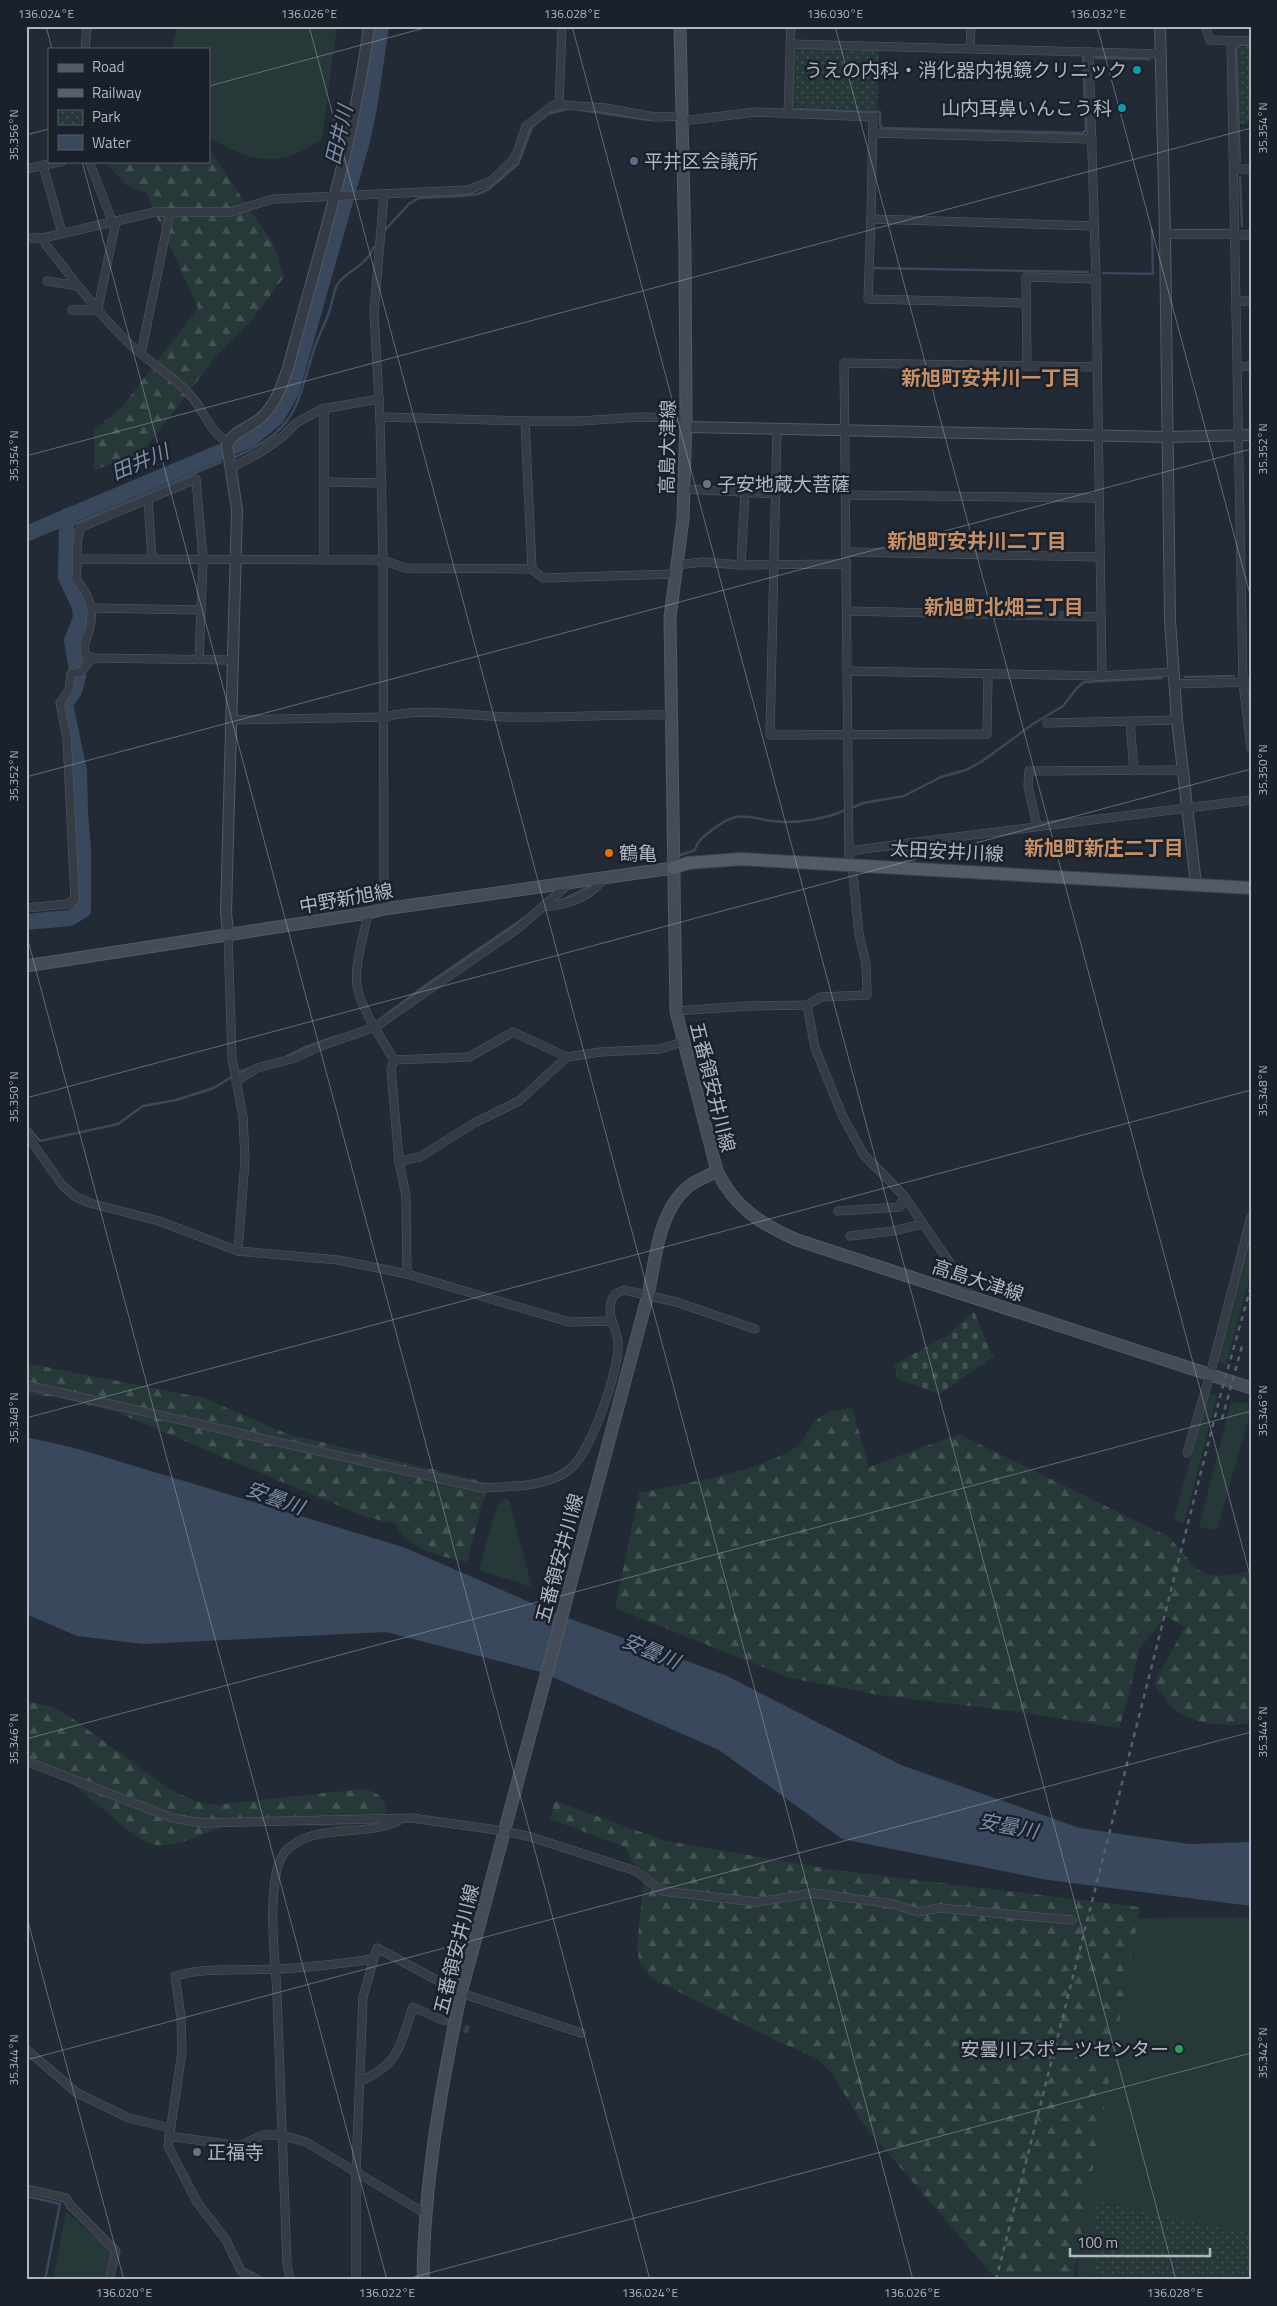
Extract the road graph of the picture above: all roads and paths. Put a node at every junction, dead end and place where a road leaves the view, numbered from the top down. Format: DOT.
graph roads {
  1 [pos="87,26"];
  2 [pos="369,26"];
  3 [pos="562,26"];
  4 [pos="680,26"];
  5 [pos="791,26"];
  6 [pos="971,26"];
  7 [pos="1160,26"];
  8 [pos="1205,26"];
  9 [pos="1231,41"];
  10 [pos="1251,41"];
  11 [pos="790,44"];
  12 [pos="85,48"];
  13 [pos="970,48"];
  14 [pos="1089,52"];
  15 [pos="1160,54"];
  16 [pos="559,106"];
  17 [pos="788,114"];
  18 [pos="682,119"];
  19 [pos="873,133"];
  20 [pos="1092,139"];
  21 [pos="58,162"];
  22 [pos="89,162"];
  23 [pos="43,165"];
  24 [pos="26,169"];
  25 [pos="1251,169"];
  26 [pos="1235,170"];
  27 [pos="384,194"];
  28 [pos="337,195"];
  29 [pos="170,212"];
  30 [pos="871,219"];
  31 [pos="114,221"];
  32 [pos="1094,226"];
  33 [pos="62,233"];
  34 [pos="1165,234"];
  35 [pos="1236,234"];
  36 [pos="1251,235"];
  37 [pos="26,238"];
  38 [pos="43,238"];
  39 [pos="1096,279"];
  40 [pos="47,281"];
  41 [pos="78,286"];
  42 [pos="1251,300"];
  43 [pos="1237,301"];
  44 [pos="1026,303"];
  45 [pos="98,308"];
  46 [pos="72,310"];
  47 [pos="141,354"];
  48 [pos="1027,366"];
  49 [pos="1251,366"];
  50 [pos="1098,367"];
  51 [pos="1238,367"];
  52 [pos="379,399"];
  53 [pos="324,408"];
  54 [pos="380,416"];
  55 [pos="525,421"];
  56 [pos="686,423"];
  57 [pos="778,429"];
  58 [pos="845,430"];
  59 [pos="1098,436"];
  60 [pos="1239,436"];
  61 [pos="1251,436"];
  62 [pos="1168,437"];
  63 [pos="228,442"];
  64 [pos="231,468"];
  65 [pos="324,482"];
  66 [pos="382,483"];
  67 [pos="684,490"];
  68 [pos="745,492"];
  69 [pos="776,494"];
  70 [pos="846,494"];
  71 [pos="1100,498"];
  72 [pos="148,499"];
  73 [pos="1251,514"];
  74 [pos="1241,515"];
  75 [pos="847,552"];
  76 [pos="1100,557"];
  77 [pos="78,559"];
  78 [pos="152,559"];
  79 [pos="203,559"];
  80 [pos="235,559"];
  81 [pos="324,560"];
  82 [pos="383,560"];
  83 [pos="847,564"];
  84 [pos="742,565"];
  85 [pos="774,565"];
  86 [pos="532,569"];
  87 [pos="677,570"];
  88 [pos="1242,587"];
  89 [pos="1251,587"];
  90 [pos="93,608"];
  91 [pos="201,610"];
  92 [pos="847,611"];
  93 [pos="1101,616"];
  94 [pos="92,658"];
  95 [pos="199,660"];
  96 [pos="232,660"];
  97 [pos="847,671"];
  98 [pos="1172,672"];
  99 [pos="988,674"];
  100 [pos="1102,676"];
  101 [pos="1247,682"];
  102 [pos="1174,684"];
  103 [pos="670,715"];
  104 [pos="385,717"];
  105 [pos="231,720"];
  106 [pos="1177,720"];
  107 [pos="1130,722"];
  108 [pos="1047,723"];
  109 [pos="847,736"];
  110 [pos="1250,738"];
  111 [pos="1251,748"];
  112 [pos="1182,770"];
  113 [pos="1134,771"];
  114 [pos="1251,800"];
  115 [pos="1186,807"];
  116 [pos="1037,826"];
  117 [pos="909,843"];
  118 [pos="849,851"];
  119 [pos="851,864"];
  120 [pos="672,868"];
  121 [pos="910,868"];
  122 [pos="604,877"];
  123 [pos="572,882"];
  124 [pos="1196,884"];
  125 [pos="1251,888"];
  126 [pos="542,907"];
  127 [pos="26,908"];
  128 [pos="384,908"];
  129 [pos="368,913"];
  130 [pos="228,934"];
  131 [pos="26,966"];
  132 [pos="808,1005"];
  133 [pos="676,1011"];
  134 [pos="375,1027"];
  135 [pos="682,1042"];
  136 [pos="567,1058"];
  137 [pos="394,1060"];
  138 [pos="236,1081"];
  139 [pos="26,1134"];
  140 [pos="399,1160"];
  141 [pos="716,1171"];
  142 [pos="904,1196"];
  143 [pos="838,1211"];
  144 [pos="1251,1217"];
  145 [pos="924,1224"];
  146 [pos="850,1236"];
  147 [pos="238,1251"];
  148 [pos="407,1274"];
  149 [pos="648,1295"];
  150 [pos="970,1296"];
  151 [pos="612,1321"];
  152 [pos="755,1329"];
  153 [pos="1210,1375"];
  154 [pos="26,1385"];
  155 [pos="1251,1388"];
  156 [pos="1187,1453"];
  157 [pos="26,1761"];
  158 [pos="403,1818"];
  159 [pos="504,1831"];
  160 [pos="1072,1920"];
  161 [pos="372,1959"];
  162 [pos="275,1970"];
  163 [pos="461,1992"];
  164 [pos="442,2020"];
  165 [pos="581,2033"];
  166 [pos="26,2049"];
  167 [pos="360,2081"];
  168 [pos="170,2132"];
  169 [pos="282,2135"];
  170 [pos="356,2171"];
  171 [pos="26,2189"];
  172 [pos="426,2214"];
  173 [pos="109,2280"];
  174 [pos="258,2280"];
  175 [pos="290,2280"];
  176 [pos="356,2280"];
  177 [pos="423,2280"];
  1 -- 12 [label="street"];
  2 -- 28 [label="street"];
  3 -- 16 [label="street"];
  4 -- 18 [label="main road, 高島大津線"];
  5 -- 11 [label="street"];
  6 -- 13 [label="street"];
  7 -- 15 [label="street"];
  8 -- 9 [label="street"];
  9 -- 10 [label="street"];
  9 -- 26 [label="street"];
  11 -- 13 [label="street"];
  11 -- 17 [label="street"];
  13 -- 14 [label="street"];
  14 -- 15 [label="street"];
  14 -- 20 [label="street"];
  15 -- 34 [label="street"];
  16 -- 18 [label="street"];
  16 -- 27 [label="street"];
  17 -- 18 [label="street"];
  17 -- 19 [label="street"];
  18 -- 56 [label="main road, 高島大津線"];
  19 -- 20 [label="street"];
  19 -- 30 [label="street"];
  20 -- 32 [label="street"];
  21 -- 23 [label="street"];
  22 -- 31 [label="street"];
  23 -- 24 [label="street"];
  23 -- 33 [label="street"];
  25 -- 26 [label="street"];
  26 -- 35 [label="street"];
  27 -- 28 [label="street"];
  27 -- 52 [label="street"];
  28 -- 29 [label="street"];
  28 -- 63 [label="street"];
  29 -- 31 [label="street"];
  29 -- 47 [label="street"];
  30 -- 32 [label="street"];
  30 -- 44 [label="street"];
  31 -- 33 [label="street"];
  31 -- 45 [label="street"];
  32 -- 39 [label="street"];
  33 -- 38 [label="street"];
  34 -- 35 [label="street"];
  34 -- 62 [label="street"];
  35 -- 36 [label="street"];
  35 -- 43 [label="street"];
  37 -- 38 [label="street"];
  38 -- 41 [label="street"];
  39 -- 44 [label="street"];
  39 -- 50 [label="street"];
  40 -- 41 [label="street"];
  41 -- 45 [label="street"];
  42 -- 43 [label="street"];
  43 -- 51 [label="street"];
  44 -- 48 [label="street"];
  45 -- 46 [label="street"];
  45 -- 47 [label="street"];
  47 -- 63 [label="street"];
  48 -- 50 [label="street"];
  48 -- 58 [label="street"];
  49 -- 51 [label="street"];
  50 -- 59 [label="street"];
  51 -- 60 [label="street"];
  52 -- 53 [label="street"];
  52 -- 54 [label="street"];
  53 -- 64 [label="street"];
  53 -- 65 [label="street"];
  54 -- 55 [label="street"];
  54 -- 66 [label="street"];
  55 -- 56 [label="street"];
  55 -- 86 [label="street"];
  56 -- 57 [label="street"];
  56 -- 67 [label="main road, 高島大津線"];
  57 -- 58 [label="street"];
  57 -- 69 [label="street"];
  58 -- 59 [label="street"];
  58 -- 70 [label="street"];
  59 -- 62 [label="street"];
  59 -- 71 [label="street"];
  60 -- 61 [label="street"];
  60 -- 62 [label="street"];
  60 -- 74 [label="street"];
  62 -- 98 [label="street"];
  63 -- 64 [label="street"];
  64 -- 80 [label="street"];
  65 -- 66 [label="street"];
  65 -- 81 [label="street"];
  66 -- 82 [label="street"];
  67 -- 68 [label="street"];
  67 -- 87 [label="main road, 高島大津線"];
  68 -- 69 [label="street"];
  68 -- 84 [label="street"];
  69 -- 85 [label="street"];
  70 -- 71 [label="street"];
  70 -- 75 [label="street"];
  71 -- 76 [label="street"];
  72 -- 77 [label="street"];
  72 -- 78 [label="street"];
  72 -- 79 [label="street"];
  73 -- 74 [label="street"];
  74 -- 88 [label="street"];
  75 -- 76 [label="street"];
  75 -- 83 [label="street"];
  76 -- 93 [label="street"];
  77 -- 78 [label="street"];
  77 -- 90 [label="street"];
  78 -- 79 [label="street"];
  79 -- 80 [label="street"];
  79 -- 91 [label="street"];
  80 -- 81 [label="street"];
  80 -- 96 [label="street"];
  81 -- 82 [label="street"];
  82 -- 86 [label="street"];
  82 -- 104 [label="street"];
  83 -- 85 [label="street"];
  83 -- 92 [label="street"];
  84 -- 85 [label="street"];
  84 -- 87 [label="street"];
  85 -- 109 [label="street"];
  86 -- 87 [label="street"];
  87 -- 103 [label="main road, 高島大津線"];
  88 -- 89 [label="street"];
  88 -- 101 [label="street"];
  90 -- 91 [label="street"];
  90 -- 94 [label="street"];
  91 -- 95 [label="street"];
  92 -- 93 [label="street"];
  92 -- 97 [label="street"];
  93 -- 100 [label="street"];
  94 -- 95 [label="street"];
  94 -- 127 [label="street"];
  95 -- 96 [label="street"];
  96 -- 105 [label="street"];
  97 -- 99 [label="street"];
  97 -- 109 [label="street"];
  98 -- 100 [label="street"];
  98 -- 102 [label="street"];
  99 -- 100 [label="street"];
  99 -- 109 [label="street"];
  101 -- 102 [label="street"];
  101 -- 110 [label="street"];
  102 -- 106 [label="street"];
  103 -- 104 [label="street"];
  103 -- 120 [label="main road, 高島大津線"];
  104 -- 105 [label="street"];
  104 -- 128 [label="street"];
  105 -- 130 [label="street"];
  106 -- 107 [label="street"];
  106 -- 112 [label="street"];
  107 -- 108 [label="street"];
  107 -- 113 [label="street"];
  109 -- 118 [label="street"];
  110 -- 111 [label="street"];
  112 -- 113 [label="street"];
  112 -- 115 [label="street"];
  113 -- 116 [label="street"];
  114 -- 115 [label="street"];
  115 -- 116 [label="street"];
  115 -- 124 [label="street"];
  116 -- 117 [label="street"];
  117 -- 118 [label="street"];
  117 -- 121 [label="street"];
  118 -- 119 [label="street"];
  119 -- 120 [label="main road, 太田安井川線"];
  119 -- 121 [label="main road, 太田安井川線"];
  119 -- 132 [label="street"];
  120 -- 122 [label="main road, 中野新旭線"];
  120 -- 133 [label="main road, 五番領安井川線"];
  121 -- 124 [label="main road, 太田安井川線"];
  122 -- 123 [label="main road, 中野新旭線"];
  122 -- 126 [label="street"];
  123 -- 126 [label="street"];
  123 -- 128 [label="main road, 中野新旭線"];
  124 -- 125 [label="main road, 太田安井川線"];
  126 -- 134 [label="street"];
  128 -- 129 [label="main road, 中野新旭線"];
  129 -- 130 [label="main road, 中野新旭線"];
  129 -- 134 [label="street"];
  130 -- 131 [label="main road, 中野新旭線"];
  130 -- 138 [label="street"];
  132 -- 133 [label="street"];
  132 -- 142 [label="street"];
  133 -- 135 [label="main road, 五番領安井川線"];
  134 -- 137 [label="street"];
  134 -- 138 [label="street"];
  135 -- 136 [label="street"];
  135 -- 141 [label="main road, 五番領安井川線"];
  136 -- 137 [label="street"];
  136 -- 140 [label="street"];
  137 -- 140 [label="street"];
  138 -- 147 [label="street"];
  139 -- 147 [label="street"];
  140 -- 148 [label="street"];
  141 -- 149 [label="main road, 五番領安井川線"];
  141 -- 150 [label="main road, 高島大津線"];
  142 -- 143 [label="street"];
  142 -- 145 [label="street"];
  144 -- 153 [label="street"];
  145 -- 146 [label="street"];
  145 -- 150 [label="street"];
  147 -- 148 [label="street"];
  148 -- 151 [label="street"];
  149 -- 151 [label="street"];
  149 -- 152 [label="street"];
  149 -- 159 [label="main road, 五番領安井川線"];
  150 -- 153 [label="main road, 高島大津線"];
  151 -- 154 [label="street"];
  153 -- 155 [label="main road, 高島大津線"];
  153 -- 156 [label="street"];
  157 -- 158 [label="street"];
  158 -- 159 [label="street"];
  158 -- 162 [label="street"];
  159 -- 160 [label="street"];
  159 -- 163 [label="main road, 五番領安井川線"];
  161 -- 162 [label="street"];
  161 -- 163 [label="street"];
  161 -- 167 [label="street"];
  162 -- 168 [label="street"];
  162 -- 169 [label="street"];
  163 -- 165 [label="street"];
  163 -- 172 [label="main road, 五番領安井川線"];
  164 -- 167 [label="street"];
  166 -- 168 [label="street"];
  167 -- 170 [label="street"];
  168 -- 169 [label="street"];
  168 -- 174 [label="street"];
  169 -- 170 [label="street"];
  169 -- 175 [label="street"];
  170 -- 172 [label="street"];
  170 -- 176 [label="street"];
  171 -- 173 [label="street"];
  172 -- 177 [label="main road, 五番領安井川線"];
}
